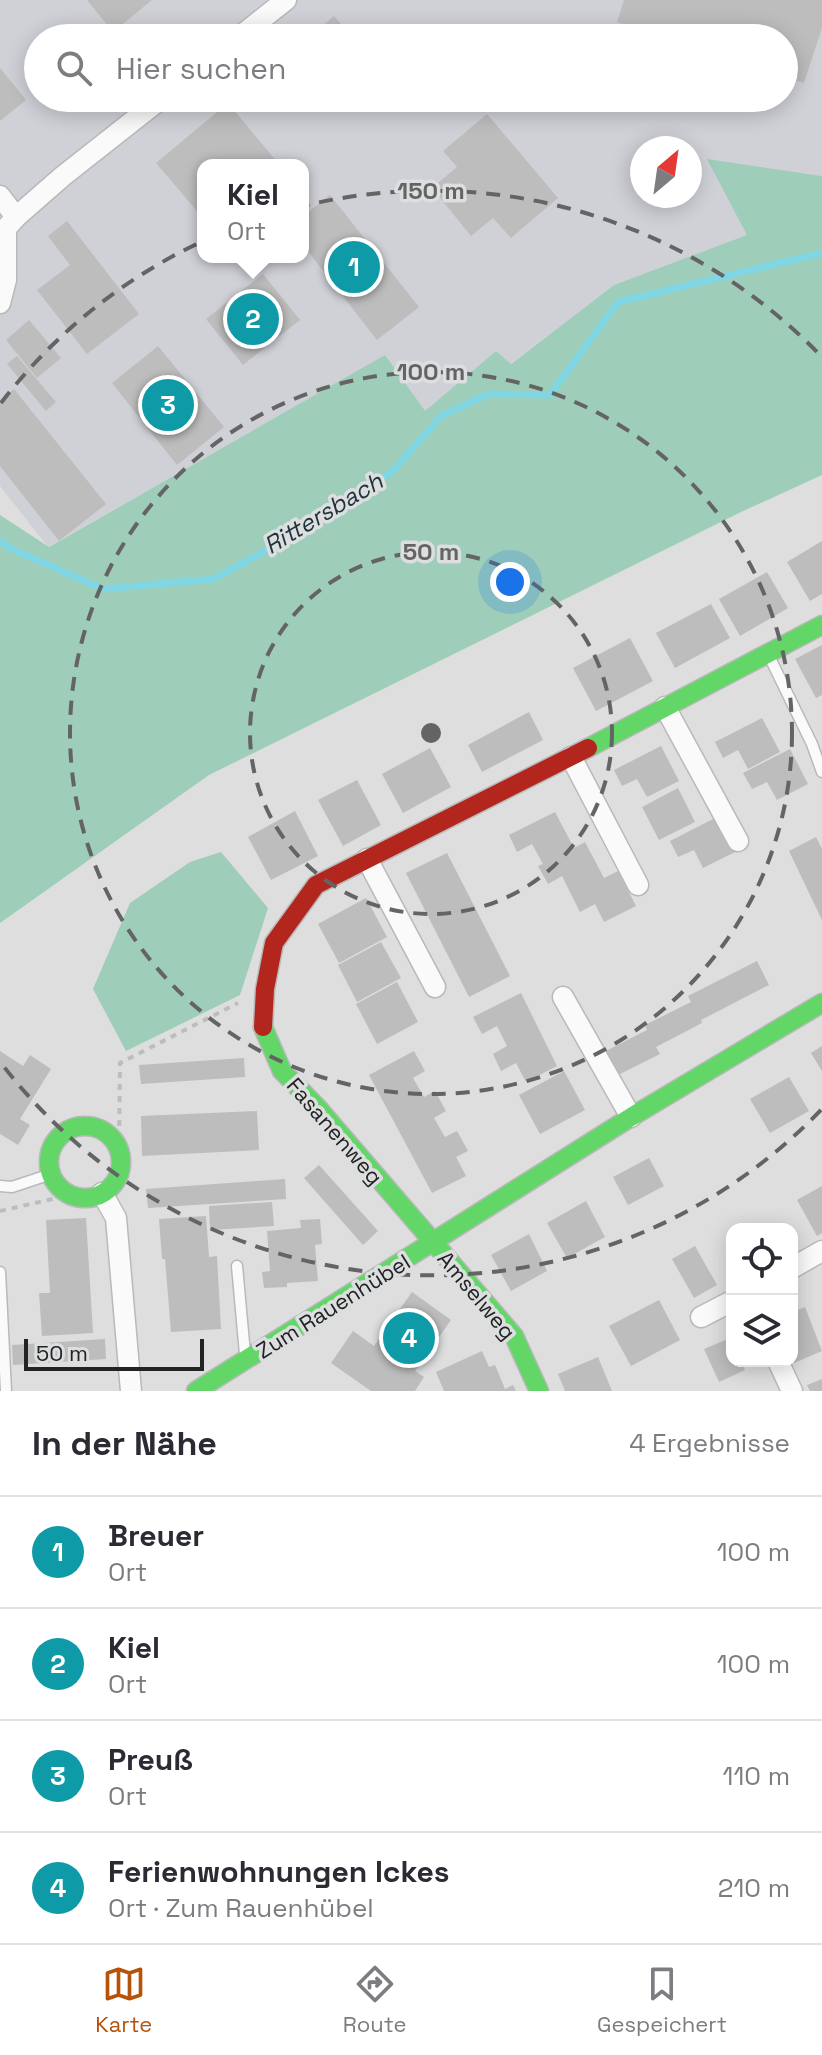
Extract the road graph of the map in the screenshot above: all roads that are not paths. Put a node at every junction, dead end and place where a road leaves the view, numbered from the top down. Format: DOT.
graph roads {
  1 [pos="286,0"];
  2 [pos="256,24"];
  3 [pos="145,112"];
  4 [pos="0,196"];
  5 [pos="7,228"];
  6 [pos="0,303"];
  7 [pos="822,625"];
  8 [pos="768,652"];
  9 [pos="665,707"];
  10 [pos="571,757"];
  11 [pos="822,772"];
  12 [pos="738,841"];
  13 [pos="367,859"];
  14 [pos="638,885"];
  15 [pos="435,987"];
  16 [pos="563,997"];
  17 [pos="822,1003"];
  18 [pos="631,1117"];
  19 [pos="51,1174"];
  20 [pos="0,1186"];
  21 [pos="102,1193"];
  22 [pos="433,1244"];
  23 [pos="822,1251"];
  24 [pos="798,1265"];
  25 [pos="237,1266"];
  26 [pos="0,1272"];
  27 [pos="726,1304"];
  28 [pos="701,1317"];
  29 [pos="246,1360"];
  30 [pos="781,1367"];
  31 [pos="6,1391"];
  32 [pos="131,1391"];
  33 [pos="196,1391"];
  34 [pos="539,1391"];
  35 [pos="792,1391"];
  1 -- 2 [label="street"];
  3 -- 5 [label="street"];
  4 -- 5 [label="street"];
  5 -- 6 [label="street"];
  7 -- 8 [label="street, Fasanenweg"];
  8 -- 9 [label="street, Fasanenweg"];
  8 -- 11 [label="lane"];
  9 -- 10 [label="street, Fasanenweg"];
  9 -- 12 [label="street"];
  10 -- 13 [label="street, Fasanenweg"];
  10 -- 14 [label="street"];
  13 -- 15 [label="street"];
  13 -- 22 [label="street, Fasanenweg"];
  16 -- 18 [label="street"];
  17 -- 18 [label="street, Zum Rauenhübel"];
  18 -- 22 [label="street, Zum Rauenhübel"];
  19 -- 20 [label="lane"];
  19 -- 21 [label="street"];
  19 -- 21 [label="street"];
  21 -- 32 [label="street"];
  22 -- 29 [label="street, Zum Rauenhübel"];
  22 -- 34 [label="street, Amselweg"];
  23 -- 24 [label="street"];
  25 -- 29 [label="lane"];
  26 -- 31 [label="lane"];
  27 -- 28 [label="street"];
  29 -- 33 [label="street, Zum Rauenhübel"];
  30 -- 35 [label="street"];
}
